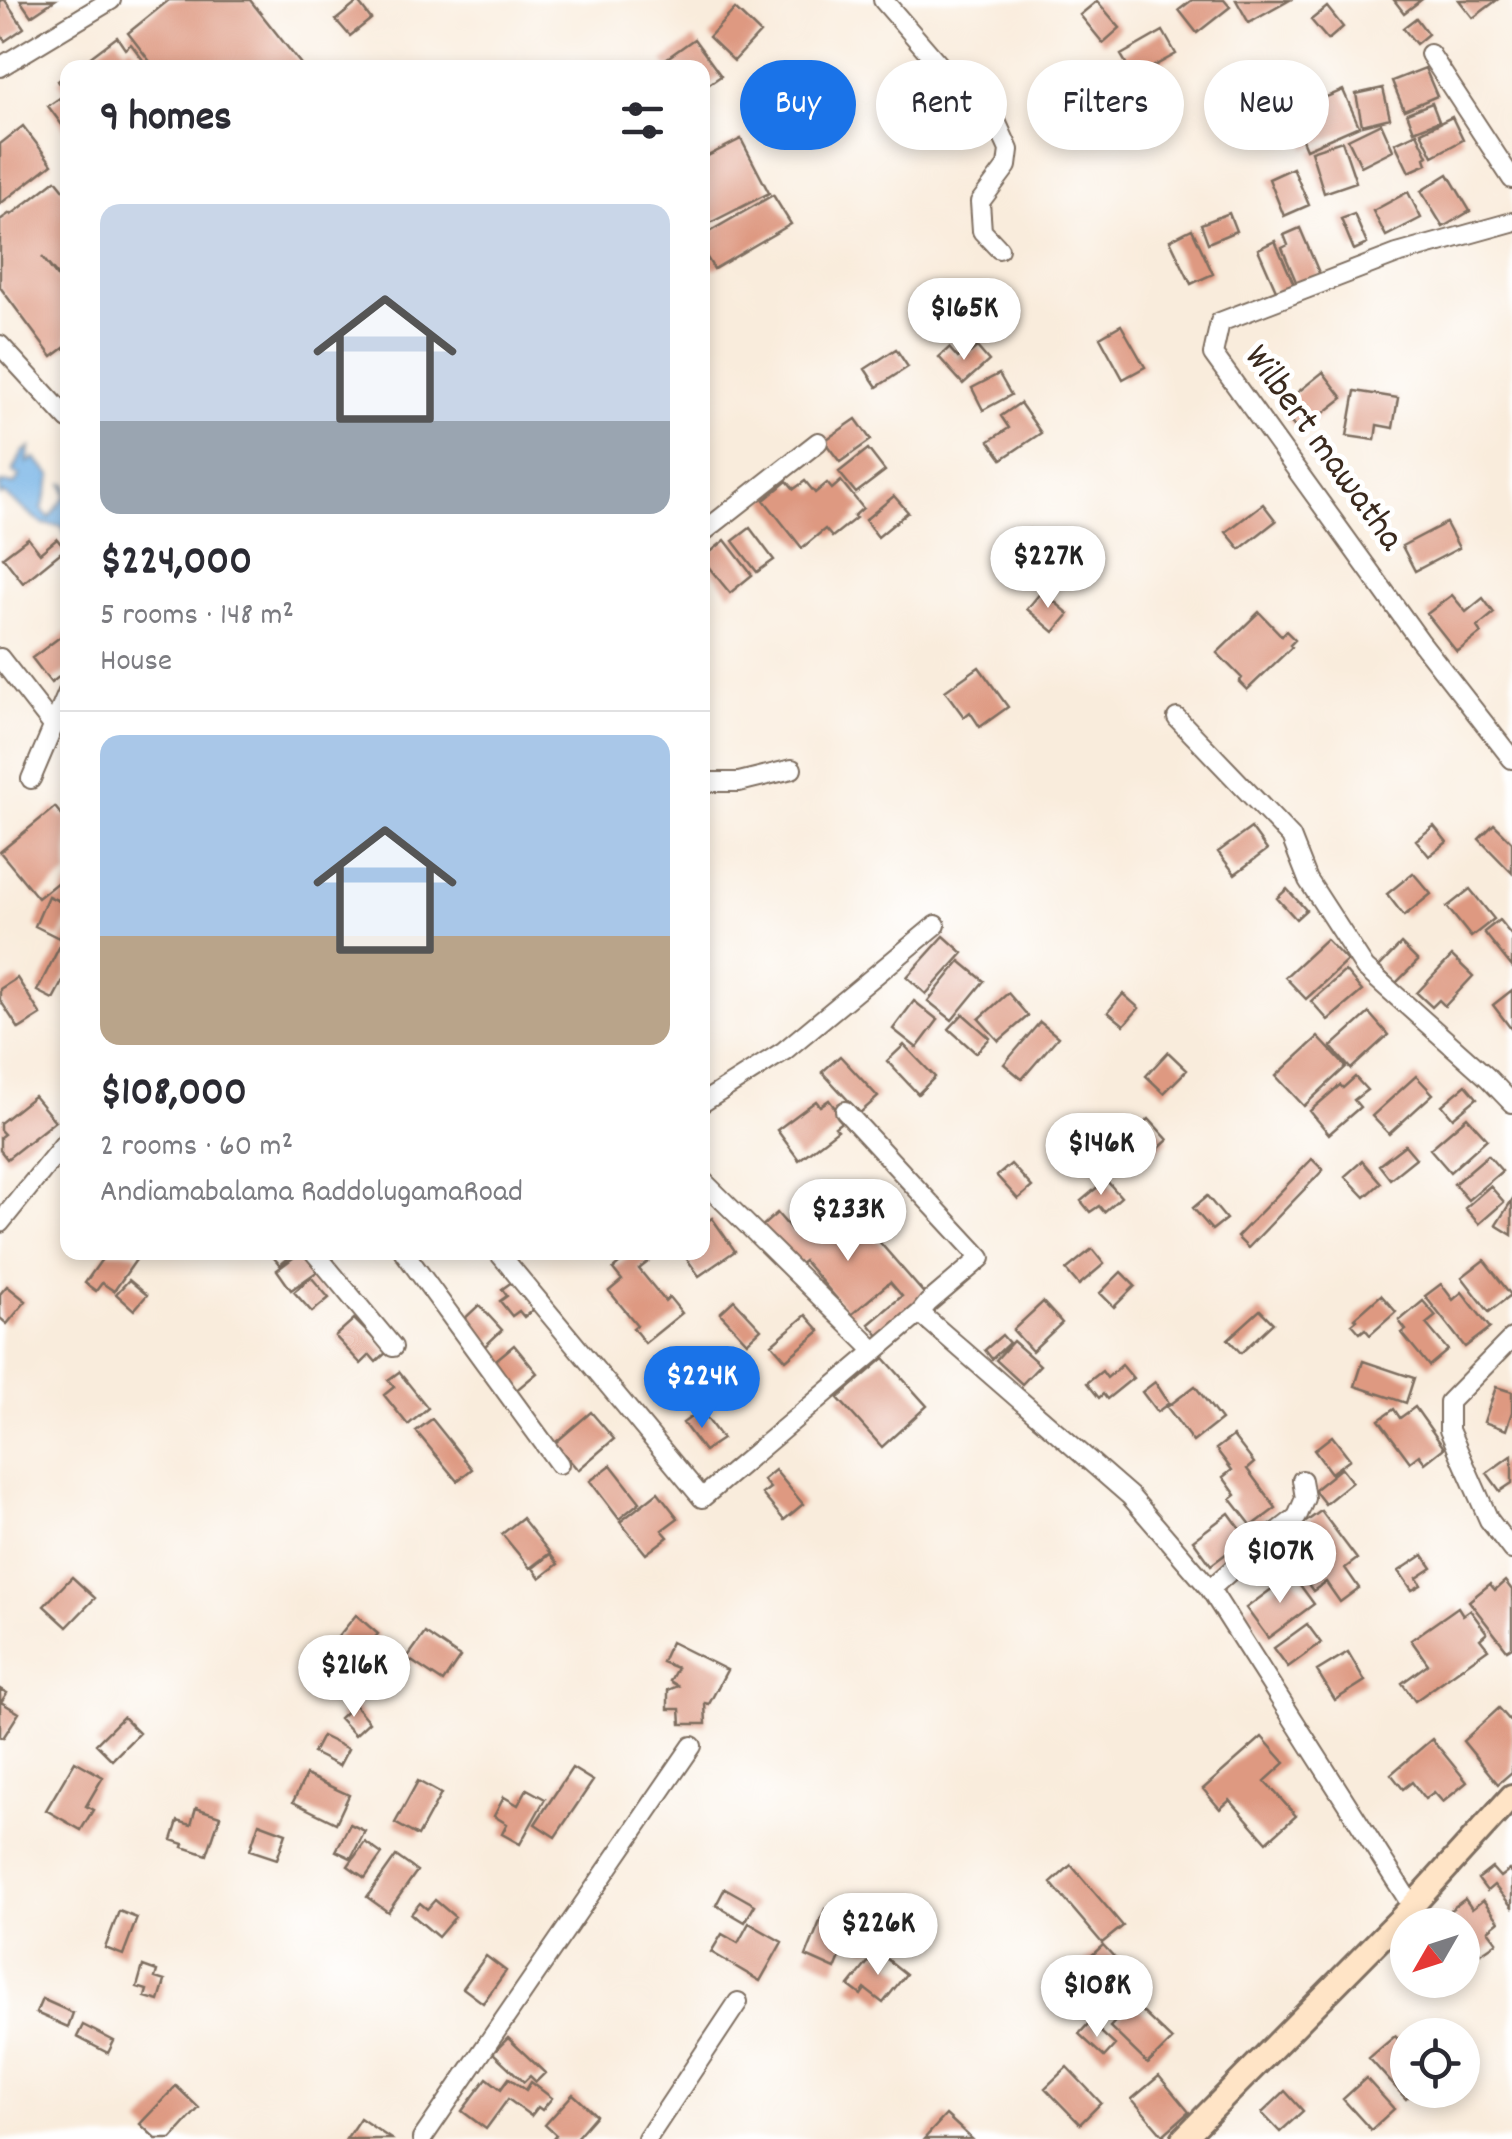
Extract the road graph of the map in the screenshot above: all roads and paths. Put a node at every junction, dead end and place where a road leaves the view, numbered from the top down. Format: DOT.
graph roads {
  1 [pos="883,0"];
  2 [pos="98,3"];
  3 [pos="1430,54"];
  4 [pos="0,67"];
  5 [pos="1512,179"];
  6 [pos="1512,222"];
  7 [pos="999,249"];
  8 [pos="0,345"];
  9 [pos="60,410"];
  10 [pos="818,442"];
  11 [pos="710,527"];
  12 [pos="0,658"];
  13 [pos="60,712"];
  14 [pos="1177,718"];
  15 [pos="54,727"];
  16 [pos="1512,760"];
  17 [pos="792,769"];
  18 [pos="31,779"];
  19 [pos="710,782"];
  20 [pos="936,925"];
  21 [pos="710,1098"];
  22 [pos="1512,1103"];
  23 [pos="846,1110"];
  24 [pos="60,1150"];
  25 [pos="710,1188"];
  26 [pos="0,1222"];
  27 [pos="321,1260"];
  28 [pos="410,1260"];
  29 [pos="505,1260"];
  30 [pos="920,1314"];
  31 [pos="1512,1338"];
  32 [pos="393,1346"];
  33 [pos="875,1352"];
  34 [pos="559,1464"];
  35 [pos="1302,1480"];
  36 [pos="1512,1550"];
  37 [pos="1210,1590"];
  38 [pos="692,1746"];
  39 [pos="1512,1796"];
  40 [pos="1412,1906"];
  41 [pos="738,2002"];
  42 [pos="422,2139"];
  43 [pos="647,2139"];
  44 [pos="1183,2139"];
  1 -- 7 [label="street"];
  2 -- 4 [label="street"];
  3 -- 5 [label="street"];
  6 -- 16 [label="street, Wilbert mawatha"];
  8 -- 9 [label="street"];
  10 -- 11 [label="street"];
  12 -- 15 [label="street"];
  13 -- 15 [label="street"];
  14 -- 22 [label="street"];
  15 -- 18 [label="street"];
  17 -- 19 [label="street"];
  20 -- 21 [label="street"];
  23 -- 30 [label="street"];
  24 -- 26 [label="street"];
  25 -- 33 [label="street"];
  27 -- 32 [label="street"];
  28 -- 34 [label="street"];
  29 -- 33 [label="street"];
  30 -- 33 [label="street"];
  30 -- 37 [label="street"];
  31 -- 36 [label="street"];
  35 -- 37 [label="street"];
  37 -- 40 [label="street"];
  38 -- 42 [label="street"];
  39 -- 40 [label="street"];
  40 -- 44 [label="street"];
  41 -- 43 [label="street"];
}
